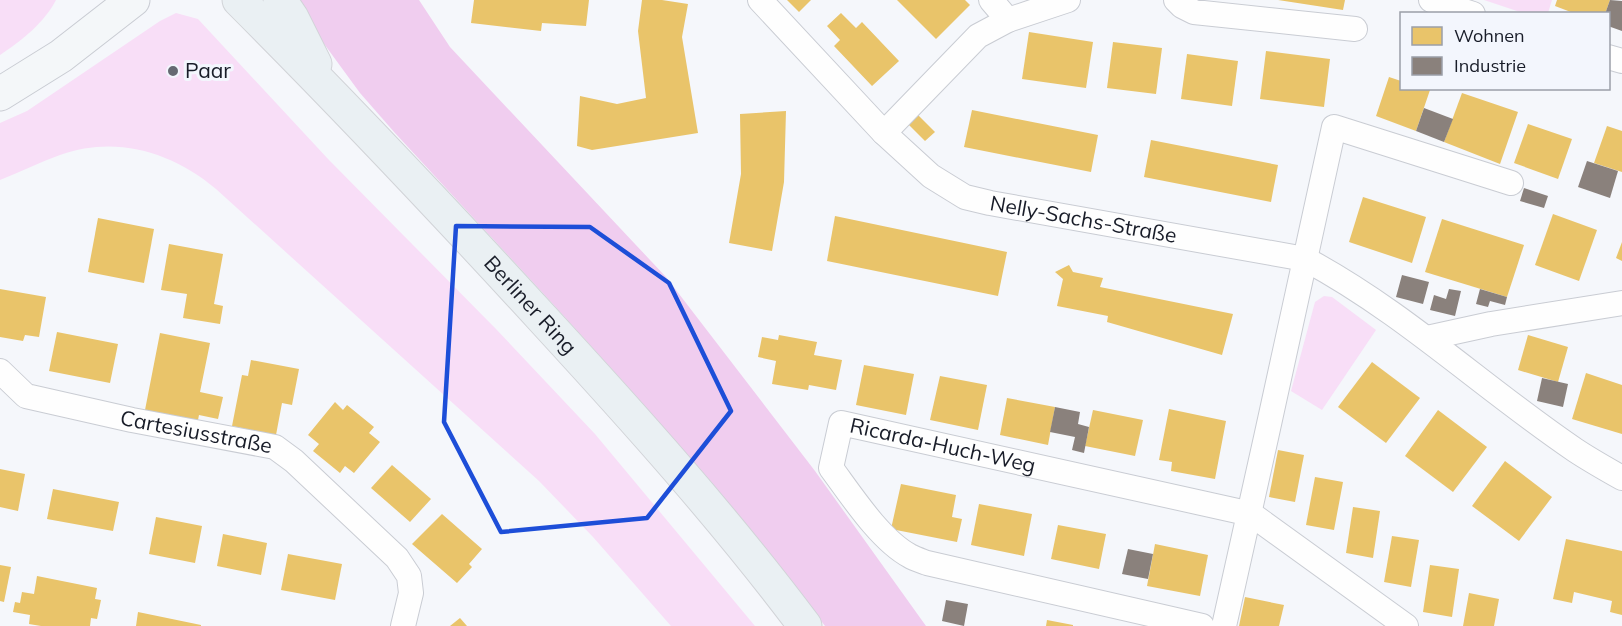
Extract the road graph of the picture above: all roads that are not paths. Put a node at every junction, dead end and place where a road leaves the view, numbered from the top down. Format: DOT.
graph roads {
  1 [pos="133,0"];
  2 [pos="238,0"];
  3 [pos="280,0"];
  4 [pos="760,0"];
  5 [pos="991,0"];
  6 [pos="1068,0"];
  7 [pos="1176,0"];
  8 [pos="1431,0"];
  9 [pos="1467,12"];
  10 [pos="101,14"];
  11 [pos="1008,20"];
  12 [pos="1355,29"];
  13 [pos="326,87"];
  14 [pos="0,94"];
  15 [pos="884,133"];
  16 [pos="1511,183"];
  17 [pos="1305,259"];
  18 [pos="1622,303"];
  19 [pos="1427,338"];
  20 [pos="0,371"];
  21 [pos="1622,478"];
  22 [pos="1251,514"];
  23 [pos="1399,624"];
  24 [pos="403,626"];
  25 [pos="805,626"];
  26 [pos="1202,626"];
  27 [pos="1224,626"];
  1 -- 10 [label="street"];
  2 -- 13 [label="main road, Berliner Ring"];
  3 -- 13 [label="main road"];
  4 -- 15 [label="street, Nelly-Sachs-Straße"];
  5 -- 11 [label="street"];
  6 -- 11 [label="street"];
  7 -- 12 [label="street"];
  8 -- 9 [label="street"];
  10 -- 14 [label="street"];
  11 -- 15 [label="street"];
  13 -- 25 [label="main road, Berliner Ring"];
  15 -- 17 [label="street, Nelly-Sachs-Straße"];
  16 -- 17 [label="street"];
  17 -- 19 [label="street, Nelly-Sachs-Straße"];
  17 -- 22 [label="street"];
  18 -- 19 [label="street"];
  19 -- 21 [label="street, Nelly-Sachs-Straße"];
  20 -- 24 [label="street, Cartesiusstraße"];
  22 -- 23 [label="street, Ricarda-Huch-Weg"];
  22 -- 26 [label="street, Ricarda-Huch-Weg"];
  22 -- 27 [label="street"];
}
